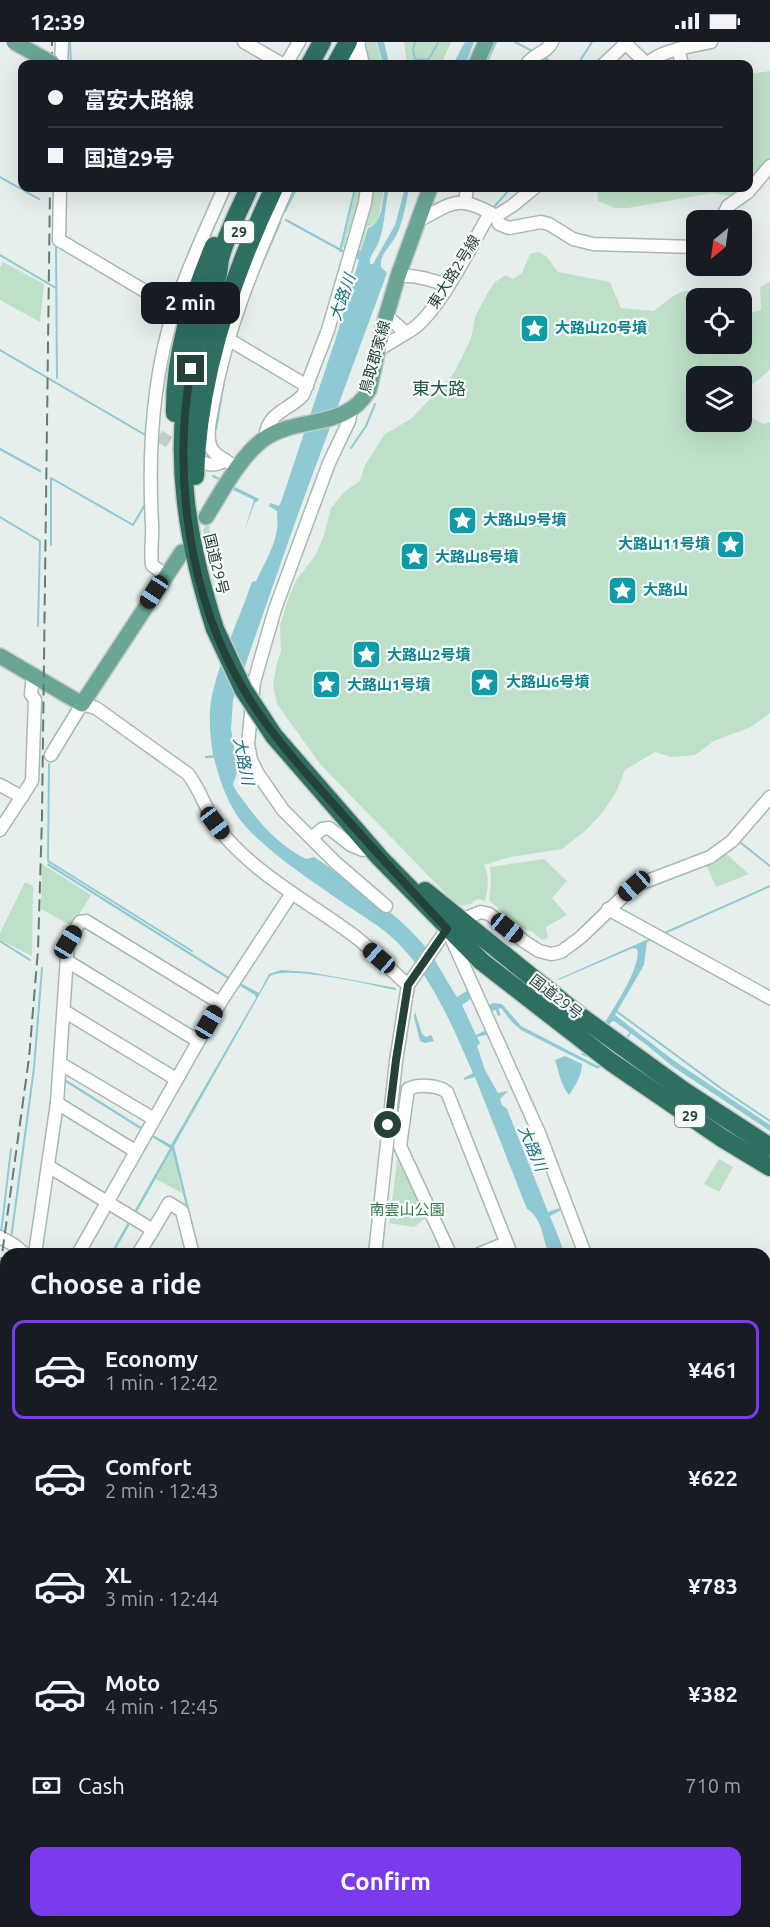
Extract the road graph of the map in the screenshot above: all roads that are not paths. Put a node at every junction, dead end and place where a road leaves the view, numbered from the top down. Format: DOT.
graph roads {
  1 [pos="14,42"];
  2 [pos="62,42"];
  3 [pos="243,42"];
  4 [pos="299,42"];
  5 [pos="312,42"];
  6 [pos="322,42"];
  7 [pos="339,42"];
  8 [pos="486,42"];
  9 [pos="552,42"];
  10 [pos="711,42"];
  11 [pos="355,43"];
  12 [pos="678,50"];
  13 [pos="46,60"];
  14 [pos="61,60"];
  15 [pos="275,60"];
  16 [pos="288,60"];
  17 [pos="302,60"];
  18 [pos="312,60"];
  19 [pos="328,60"];
  20 [pos="340,60"];
  21 [pos="348,60"];
  22 [pos="361,60"];
  23 [pos="478,60"];
  24 [pos="530,60"];
  25 [pos="608,60"];
  26 [pos="643,60"];
  27 [pos="651,60"];
  28 [pos="681,60"];
  29 [pos="770,166"];
  30 [pos="753,186"];
  31 [pos="60,192"];
  32 [pos="222,192"];
  33 [pos="235,192"];
  34 [pos="247,192"];
  35 [pos="269,192"];
  36 [pos="269,192"];
  37 [pos="270,192"];
  38 [pos="366,192"];
  39 [pos="429,192"];
  40 [pos="466,192"];
  41 [pos="529,192"];
  42 [pos="748,192"];
  43 [pos="465,202"];
  44 [pos="726,210"];
  45 [pos="493,215"];
  46 [pos="418,221"];
  47 [pos="686,247"];
  48 [pos="398,276"];
  49 [pos="217,277"];
  50 [pos="447,286"];
  51 [pos="174,309"];
  52 [pos="387,316"];
  53 [pos="406,333"];
  54 [pos="228,339"];
  55 [pos="378,350"];
  56 [pos="307,386"];
  57 [pos="351,410"];
  58 [pos="265,438"];
  59 [pos="204,463"];
  60 [pos="231,464"];
  61 [pos="206,516"];
  62 [pos="188,523"];
  63 [pos="182,552"];
  64 [pos="165,575"];
  65 [pos="0,656"];
  66 [pos="33,675"];
  67 [pos="82,704"];
  68 [pos="51,755"];
  69 [pos="0,784"];
  70 [pos="22,797"];
  71 [pos="770,797"];
  72 [pos="0,830"];
  73 [pos="312,838"];
  74 [pos="363,850"];
  75 [pos="292,893"];
  76 [pos="386,906"];
  77 [pos="608,909"];
  78 [pos="448,930"];
  79 [pos="67,961"];
  80 [pos="408,985"];
  81 [pos="770,998"];
  82 [pos="220,1003"];
  83 [pos="64,1011"];
  84 [pos="198,1041"];
  85 [pos="61,1064"];
  86 [pos="176,1079"];
  87 [pos="57,1103"];
  88 [pos="154,1119"];
  89 [pos="770,1147"];
  90 [pos="135,1151"];
  91 [pos="48,1166"];
  92 [pos="770,1167"];
  93 [pos="106,1202"];
  94 [pos="153,1230"];
  95 [pos="0,1237"];
  96 [pos="16,1248"];
  97 [pos="36,1248"];
  98 [pos="81,1248"];
  99 [pos="142,1248"];
  100 [pos="191,1248"];
  101 [pos="376,1248"];
  102 [pos="447,1248"];
  103 [pos="509,1248"];
  104 [pos="583,1248"];
  1 -- 13 [label="main road, bridge"];
  2 -- 14 [label="street"];
  3 -- 15 [label="street"];
  4 -- 16 [label="street"];
  5 -- 17 [label="highway"];
  6 -- 18 [label="highway"];
  7 -- 19 [label="highway"];
  8 -- 23 [label="main road"];
  9 -- 24 [label="street"];
  10 -- 12 [label="street"];
  11 -- 20 [label="highway"];
  11 -- 21 [label="street"];
  11 -- 22 [label="street"];
  12 -- 27 [label="street"];
  12 -- 28 [label="street"];
  25 -- 26 [label="street"];
  29 -- 30 [label="street"];
  31 -- 51 [label="street"];
  32 -- 51 [label="street"];
  33 -- 62 [label="highway"];
  34 -- 49 [label="highway, 国道29号 / 29"];
  35 -- 49 [label="highway, 国道29号 / 29"];
  36 -- 62 [label="highway"];
  37 -- 54 [label="street"];
  38 -- 56 [label="street"];
  39 -- 46 [label="main road, 鳥取郡家線"];
  40 -- 43 [label="street"];
  41 -- 45 [label="street"];
  42 -- 44 [label="street"];
  43 -- 45 [label="street"];
  43 -- 46 [label="street"];
  45 -- 47 [label="street"];
  45 -- 50 [label="street, 東大路2号線"];
  46 -- 48 [label="main road, 鳥取郡家線"];
  48 -- 50 [label="street"];
  48 -- 52 [label="main road, 鳥取郡家線"];
  49 -- 62 [label="highway, 国道29号 / 29"];
  50 -- 53 [label="street, 東大路2号線"];
  51 -- 64 [label="street"];
  52 -- 53 [label="street"];
  52 -- 55 [label="main road, 鳥取郡家線"];
  53 -- 55 [label="street, 東大路2号線"];
  54 -- 56 [label="street"];
  54 -- 60 [label="street"];
  55 -- 57 [label="main road, 鳥取郡家線"];
  56 -- 58 [label="street"];
  57 -- 58 [label="main road, 鳥取郡家線"];
  57 -- 73 [label="street"];
  58 -- 60 [label="main road, 鳥取郡家線"];
  59 -- 60 [label="street"];
  60 -- 61 [label="main road, 鳥取郡家線"];
  62 -- 78 [label="highway, 国道29号 / 29, bridge"];
  63 -- 64 [label="main road"];
  64 -- 67 [label="main road"];
  65 -- 66 [label="main road"];
  66 -- 67 [label="main road"];
  66 -- 70 [label="street"];
  67 -- 68 [label="street"];
  67 -- 75 [label="street"];
  69 -- 70 [label="street"];
  70 -- 72 [label="street"];
  71 -- 77 [label="street"];
  73 -- 74 [label="street"];
  73 -- 76 [label="street"];
  75 -- 80 [label="street"];
  75 -- 82 [label="street"];
  77 -- 78 [label="street"];
  77 -- 81 [label="street"];
  78 -- 80 [label="street"];
  78 -- 89 [label="highway, 国道29号 / 29"];
  78 -- 92 [label="highway, 国道29号 / 29"];
  78 -- 104 [label="street"];
  79 -- 82 [label="street"];
  79 -- 83 [label="street"];
  79 -- 84 [label="street"];
  80 -- 101 [label="street"];
  82 -- 84 [label="street"];
  83 -- 85 [label="street"];
  83 -- 86 [label="street"];
  84 -- 86 [label="street"];
  85 -- 87 [label="street"];
  85 -- 88 [label="street"];
  86 -- 88 [label="street"];
  87 -- 90 [label="street"];
  87 -- 91 [label="street"];
  88 -- 90 [label="street"];
  90 -- 93 [label="street"];
  91 -- 93 [label="street"];
  91 -- 97 [label="street"];
  93 -- 94 [label="street"];
  93 -- 98 [label="street"];
  94 -- 99 [label="street"];
  94 -- 100 [label="street"];
  95 -- 96 [label="street"];
  102 -- 103 [label="street"];
}
